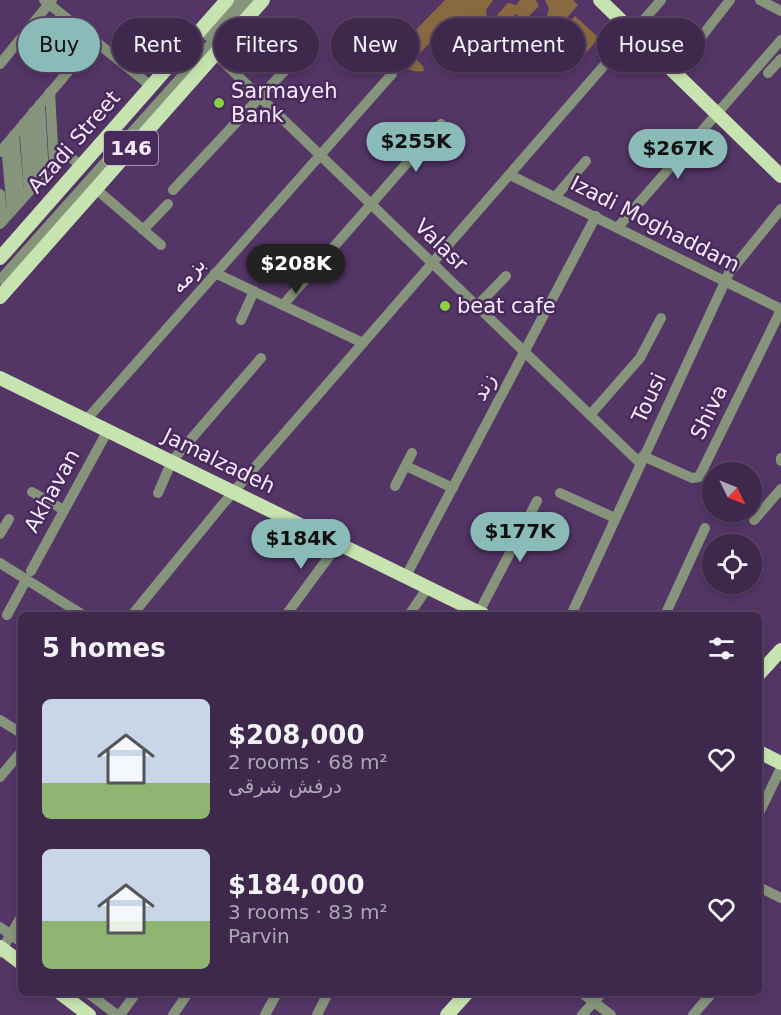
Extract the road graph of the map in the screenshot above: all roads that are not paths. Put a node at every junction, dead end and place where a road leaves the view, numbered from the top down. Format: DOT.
graph roads {
  1 [pos="227,0"];
  2 [pos="240,0"];
  3 [pos="250,0"];
  4 [pos="263,0"];
  5 [pos="600,0"];
  6 [pos="660,0"];
  7 [pos="730,0"];
  8 [pos="760,0"];
  9 [pos="48,1"];
  10 [pos="781,11"];
  11 [pos="68,18"];
  12 [pos="247,18"];
  13 [pos="619,18"];
  14 [pos="645,18"];
  15 [pos="705,32"];
  16 [pos="781,40"];
  17 [pos="100,46"];
  18 [pos="214,54"];
  19 [pos="781,59"];
  20 [pos="0,64"];
  21 [pos="67,72"];
  22 [pos="233,72"];
  23 [pos="284,72"];
  24 [pos="599,72"];
  25 [pos="673,72"];
  26 [pos="768,73"];
  27 [pos="392,74"];
  28 [pos="151,87"];
  29 [pos="50,92"];
  30 [pos="260,98"];
  31 [pos="37,108"];
  32 [pos="716,114"];
  33 [pos="24,123"];
  34 [pos="441,124"];
  35 [pos="14,135"];
  36 [pos="3,149"];
  37 [pos="68,155"];
  38 [pos="320,155"];
  39 [pos="586,161"];
  40 [pos="81,166"];
  41 [pos="510,175"];
  42 [pos="781,176"];
  43 [pos="36,184"];
  44 [pos="96,189"];
  45 [pos="173,190"];
  46 [pos="0,195"];
  47 [pos="556,196"];
  48 [pos="20,201"];
  49 [pos="168,204"];
  50 [pos="370,204"];
  51 [pos="781,209"];
  52 [pos="12,211"];
  53 [pos="596,216"];
  54 [pos="1,223"];
  55 [pos="618,227"];
  56 [pos="143,230"];
  57 [pos="161,245"];
  58 [pos="0,258"];
  59 [pos="432,263"];
  60 [pos="0,272"];
  61 [pos="215,273"];
  62 [pos="506,276"];
  63 [pos="0,280"];
  64 [pos="725,282"];
  65 [pos="254,291"];
  66 [pos="0,297"];
  67 [pos="283,305"];
  68 [pos="477,306"];
  69 [pos="781,309"];
  70 [pos="661,318"];
  71 [pos="241,320"];
  72 [pos="363,343"];
  73 [pos="524,353"];
  74 [pos="261,358"];
  75 [pos="0,378"];
  76 [pos="590,415"];
  77 [pos="86,420"];
  78 [pos="108,430"];
  79 [pos="412,453"];
  80 [pos="641,459"];
  81 [pos="172,461"];
  82 [pos="406,466"];
  83 [pos="395,486"];
  84 [pos="453,488"];
  85 [pos="781,489"];
  86 [pos="234,491"];
  87 [pos="32,492"];
  88 [pos="158,493"];
  89 [pos="560,493"];
  90 [pos="537,501"];
  91 [pos="64,510"];
  92 [pos="762,511"];
  93 [pos="615,518"];
  94 [pos="9,519"];
  95 [pos="705,528"];
  96 [pos="0,534"];
  97 [pos="339,543"];
  98 [pos="0,563"];
  99 [pos="29,575"];
  100 [pos="406,576"];
  101 [pos="429,587"];
  102 [pos="79,612"];
  103 [pos="134,612"];
  104 [pos="288,612"];
  105 [pos="411,612"];
  106 [pos="477,612"];
  107 [pos="482,612"];
  108 [pos="572,612"];
  109 [pos="666,612"];
  110 [pos="7,615"];
  111 [pos="781,650"];
  112 [pos="762,671"];
  113 [pos="0,720"];
  114 [pos="18,731"];
  115 [pos="762,754"];
  116 [pos="18,756"];
  117 [pos="781,763"];
  118 [pos="781,768"];
  119 [pos="0,777"];
  120 [pos="762,807"];
  121 [pos="762,889"];
  122 [pos="781,898"];
  123 [pos="18,922"];
  124 [pos="0,927"];
  125 [pos="11,935"];
  126 [pos="18,940"];
  127 [pos="1,950"];
  128 [pos="18,961"];
  129 [pos="64,996"];
  130 [pos="92,996"];
  131 [pos="134,996"];
  132 [pos="186,996"];
  133 [pos="275,996"];
  134 [pos="326,996"];
  135 [pos="464,996"];
  136 [pos="586,996"];
  137 [pos="599,996"];
  138 [pos="709,996"];
  139 [pos="594,1002"];
  140 [pos="89,1015"];
  141 [pos="119,1015"];
  142 [pos="173,1015"];
  143 [pos="265,1015"];
  144 [pos="317,1015"];
  145 [pos="447,1015"];
  146 [pos="582,1015"];
  147 [pos="611,1015"];
  148 [pos="693,1015"];
  1 -- 28 [label="main road, Azadi Street / 146"];
  2 -- 60 [label="street"];
  3 -- 63 [label="street"];
  4 -- 12 [label="main road, 146"];
  5 -- 13 [label="main road"];
  6 -- 14 [label="street"];
  7 -- 15 [label="street"];
  8 -- 10 [label="street"];
  9 -- 11 [label="street"];
  9 -- 20 [label="street"];
  16 -- 32 [label="street"];
  17 -- 28 [label="street"];
  18 -- 44 [label="main road, 146"];
  19 -- 26 [label="street"];
  21 -- 29 [label="street"];
  22 -- 30 [label="street, Valasr"];
  23 -- 30 [label="street"];
  24 -- 41 [label="street"];
  25 -- 32 [label="main road"];
  27 -- 38 [label="street, بزمه"];
  28 -- 40 [label="main road, Azadi Street / 146"];
  29 -- 31 [label="street"];
  29 -- 43 [label="street"];
  30 -- 38 [label="street, Valasr"];
  30 -- 45 [label="street"];
  31 -- 33 [label="street"];
  31 -- 43 [label="street"];
  32 -- 42 [label="main road"];
  32 -- 55 [label="street"];
  33 -- 35 [label="street"];
  33 -- 43 [label="street"];
  34 -- 50 [label="street"];
  35 -- 36 [label="street"];
  35 -- 48 [label="street"];
  36 -- 52 [label="street"];
  37 -- 40 [label="street"];
  38 -- 50 [label="street, Valasr"];
  38 -- 61 [label="street, بزمه"];
  39 -- 47 [label="street"];
  40 -- 58 [label="main road, Azadi Street / 146"];
  41 -- 47 [label="street, Izadi Moghaddam"];
  41 -- 59 [label="street"];
  43 -- 48 [label="street"];
  44 -- 56 [label="street"];
  44 -- 66 [label="main road, 146"];
  46 -- 54 [label="street"];
  47 -- 53 [label="street, Izadi Moghaddam"];
  48 -- 52 [label="street"];
  49 -- 56 [label="street"];
  50 -- 59 [label="street, Valasr"];
  50 -- 67 [label="street"];
  51 -- 64 [label="street, Tousi"];
  52 -- 54 [label="street"];
  53 -- 55 [label="street, Izadi Moghaddam"];
  53 -- 73 [label="street, زند"];
  55 -- 64 [label="street, Izadi Moghaddam"];
  56 -- 57 [label="street"];
  59 -- 68 [label="street, Valasr"];
  59 -- 72 [label="street"];
  61 -- 65 [label="street"];
  61 -- 77 [label="street, بزمه"];
  62 -- 68 [label="street"];
  64 -- 69 [label="street, Izadi Moghaddam"];
  64 -- 80 [label="street, Tousi"];
  65 -- 67 [label="street"];
  65 -- 71 [label="street"];
  67 -- 72 [label="street"];
  68 -- 73 [label="street, Valasr"];
  69 -- 80 [label="street, Shiva"];
  70 -- 76 [label="street"];
  72 -- 86 [label="street"];
  73 -- 76 [label="street, Valasr"];
  73 -- 84 [label="street, زند"];
  74 -- 81 [label="street"];
  75 -- 77 [label="main road, Jamalzadeh"];
  76 -- 80 [label="street, Valasr"];
  77 -- 78 [label="main road, Jamalzadeh"];
  78 -- 81 [label="main road, Jamalzadeh"];
  78 -- 91 [label="street, Akhavan"];
  79 -- 82 [label="street"];
  80 -- 93 [label="street, Tousi"];
  81 -- 86 [label="main road, Jamalzadeh"];
  81 -- 88 [label="street"];
  82 -- 83 [label="street"];
  82 -- 84 [label="street"];
  84 -- 100 [label="street, زند"];
  85 -- 92 [label="street"];
  86 -- 97 [label="main road, Jamalzadeh"];
  86 -- 103 [label="street"];
  87 -- 91 [label="street"];
  89 -- 93 [label="street"];
  90 -- 107 [label="street"];
  91 -- 99 [label="street, Akhavan"];
  93 -- 108 [label="street, Tousi"];
  94 -- 96 [label="street"];
  95 -- 109 [label="street"];
  97 -- 100 [label="main road, Jamalzadeh"];
  97 -- 104 [label="street"];
  98 -- 99 [label="street"];
  99 -- 102 [label="street"];
  99 -- 110 [label="street, Akhavan"];
  100 -- 101 [label="main road, Jamalzadeh"];
  101 -- 105 [label="street"];
  101 -- 106 [label="main road, Jamalzadeh"];
  111 -- 112 [label="main road"];
  113 -- 114 [label="street"];
  115 -- 117 [label="main road"];
  116 -- 119 [label="street"];
  118 -- 120 [label="street"];
  121 -- 122 [label="street"];
  123 -- 125 [label="street"];
  124 -- 125 [label="street"];
  125 -- 126 [label="street"];
  125 -- 127 [label="street"];
  127 -- 128 [label="main road"];
  129 -- 140 [label="main road"];
  130 -- 141 [label="street"];
  131 -- 141 [label="street"];
  132 -- 142 [label="street"];
  133 -- 143 [label="street"];
  134 -- 144 [label="street"];
  135 -- 145 [label="main road"];
  136 -- 139 [label="street"];
  137 -- 139 [label="street"];
  138 -- 148 [label="street"];
  139 -- 146 [label="street"];
  139 -- 147 [label="street"];
}
